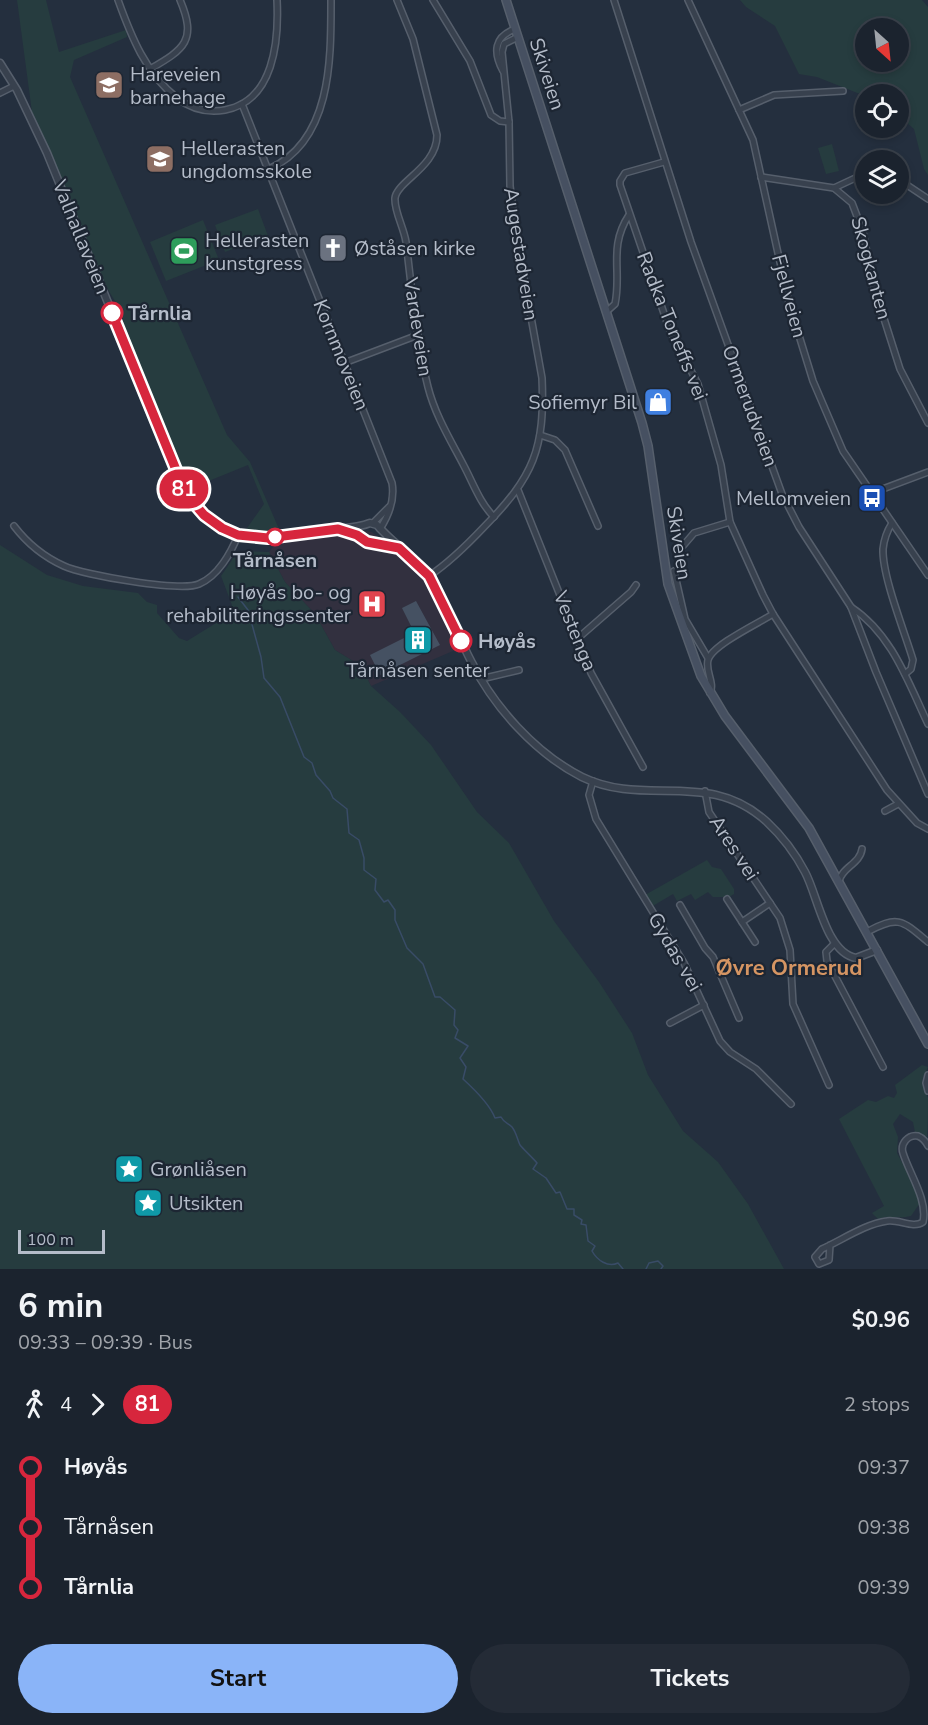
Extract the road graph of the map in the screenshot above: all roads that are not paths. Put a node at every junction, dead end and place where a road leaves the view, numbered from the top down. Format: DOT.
graph roads {
  1 [pos="118,0"];
  2 [pos="180,0"];
  3 [pos="277,0"];
  4 [pos="331,0"];
  5 [pos="397,0"];
  6 [pos="433,0"];
  7 [pos="506,0"];
  8 [pos="614,0"];
  9 [pos="688,0"];
  10 [pos="515,29"];
  11 [pos="518,37"];
  12 [pos="0,63"];
  13 [pos="150,69"];
  14 [pos="503,72"];
  15 [pos="14,86"];
  16 [pos="843,91"];
  17 [pos="0,93"];
  18 [pos="242,104"];
  19 [pos="739,110"];
  20 [pos="509,122"];
  21 [pos="664,162"];
  22 [pos="269,169"];
  23 [pos="761,177"];
  24 [pos="855,178"];
  25 [pos="909,186"];
  26 [pos="834,188"];
  27 [pos="928,199"];
  28 [pos="629,215"];
  29 [pos="606,312"];
  30 [pos="418,335"];
  31 [pos="344,363"];
  32 [pos="928,423"];
  33 [pos="540,435"];
  34 [pos="928,472"];
  35 [pos="518,490"];
  36 [pos="872,493"];
  37 [pos="391,506"];
  38 [pos="494,517"];
  39 [pos="730,522"];
  40 [pos="892,523"];
  41 [pos="369,524"];
  42 [pos="14,526"];
  43 [pos="598,526"];
  44 [pos="338,529"];
  45 [pos="381,530"];
  46 [pos="238,535"];
  47 [pos="363,538"];
  48 [pos="376,542"];
  49 [pos="682,547"];
  50 [pos="399,548"];
  51 [pos="674,571"];
  52 [pos="928,575"];
  53 [pos="429,576"];
  54 [pos="636,585"];
  55 [pos="851,607"];
  56 [pos="773,614"];
  57 [pos="576,639"];
  58 [pos="708,658"];
  59 [pos="519,670"];
  60 [pos="905,674"];
  61 [pos="481,679"];
  62 [pos="710,693"];
  63 [pos="928,724"];
  64 [pos="643,767"];
  65 [pos="593,781"];
  66 [pos="705,791"];
  67 [pos="928,794"];
  68 [pos="898,804"];
  69 [pos="885,811"];
  70 [pos="928,829"];
  71 [pos="862,849"];
  72 [pos="839,881"];
  73 [pos="727,899"];
  74 [pos="770,903"];
  75 [pos="680,905"];
  76 [pos="742,922"];
  77 [pos="867,932"];
  78 [pos="754,942"];
  79 [pos="928,942"];
  80 [pos="834,944"];
  81 [pos="877,951"];
  82 [pos="704,1005"];
  83 [pos="739,1018"];
  84 [pos="670,1023"];
  85 [pos="928,1044"];
  86 [pos="883,1067"];
  87 [pos="928,1075"];
  88 [pos="829,1085"];
  89 [pos="928,1091"];
  90 [pos="791,1104"];
  91 [pos="928,1146"];
  92 [pos="830,1245"];
  1 -- 13 [label="street"];
  2 -- 13 [label="street"];
  3 -- 18 [label="street"];
  4 -- 22 [label="street"];
  5 -- 30 [label="street, Vardeveien"];
  6 -- 20 [label="street"];
  7 -- 10 [label="main road, Skiveien"];
  8 -- 21 [label="street, Ormerudveien"];
  9 -- 19 [label="street, Fjellveien"];
  10 -- 11 [label="main road, Skiveien"];
  10 -- 14 [label="street, Augestadveien"];
  11 -- 14 [label="street, Augestadveien"];
  11 -- 29 [label="main road, Skiveien"];
  12 -- 15 [label="street, Valhallaveien"];
  13 -- 18 [label="street"];
  14 -- 20 [label="street, Augestadveien"];
  15 -- 17 [label="street"];
  15 -- 46 [label="street, Valhallaveien"];
  16 -- 19 [label="street"];
  18 -- 22 [label="street, Kornmoveien"];
  19 -- 23 [label="street, Fjellveien"];
  20 -- 33 [label="street, Augestadveien"];
  21 -- 28 [label="street, Radka Toneffs vei"];
  21 -- 55 [label="street, Ormerudveien"];
  22 -- 31 [label="street, Kornmoveien"];
  23 -- 26 [label="street"];
  23 -- 36 [label="street, Fjellveien"];
  24 -- 26 [label="street"];
  25 -- 27 [label="street"];
  26 -- 32 [label="street, Skogkanten"];
  28 -- 29 [label="street"];
  28 -- 39 [label="street, Radka Toneffs vei"];
  29 -- 62 [label="main road, Skiveien"];
  30 -- 31 [label="street"];
  30 -- 38 [label="street, Vardeveien"];
  31 -- 37 [label="street, Kornmoveien"];
  33 -- 35 [label="street, Augestadveien"];
  33 -- 43 [label="street"];
  34 -- 36 [label="street"];
  35 -- 38 [label="street, Augestadveien"];
  35 -- 57 [label="street, Vestenga"];
  36 -- 40 [label="street, Fjellveien"];
  37 -- 41 [label="street"];
  37 -- 45 [label="street, Kornmoveien"];
  38 -- 53 [label="street, Augestadveien"];
  39 -- 49 [label="street"];
  39 -- 56 [label="street, Radka Toneffs vei"];
  40 -- 52 [label="street, Fjellveien"];
  40 -- 60 [label="street"];
  41 -- 44 [label="street, Valhallaveien"];
  41 -- 45 [label="street"];
  41 -- 47 [label="street"];
  42 -- 46 [label="street"];
  44 -- 46 [label="street, Valhallaveien"];
  44 -- 47 [label="street, Valhallaveien"];
  45 -- 48 [label="street"];
  45 -- 50 [label="street"];
  47 -- 48 [label="street"];
  48 -- 50 [label="street"];
  50 -- 53 [label="street"];
  51 -- 58 [label="street"];
  53 -- 61 [label="street"];
  54 -- 57 [label="street"];
  55 -- 60 [label="street"];
  55 -- 67 [label="street, Ormerudveien"];
  56 -- 58 [label="street"];
  56 -- 68 [label="street, Radka Toneffs vei"];
  57 -- 64 [label="street, Vestenga"];
  58 -- 62 [label="street"];
  59 -- 61 [label="street"];
  60 -- 63 [label="street"];
  61 -- 65 [label="street"];
  62 -- 72 [label="main road, Skiveien"];
  65 -- 66 [label="street"];
  65 -- 82 [label="street, Gydas vei"];
  66 -- 74 [label="street, Ares vei"];
  66 -- 80 [label="street"];
  68 -- 69 [label="street"];
  68 -- 70 [label="street, Radka Toneffs vei"];
  71 -- 72 [label="street"];
  72 -- 77 [label="main road, Skiveien"];
  73 -- 76 [label="street, Ares vei"];
  74 -- 76 [label="street, Ares vei"];
  74 -- 88 [label="street, Ares vei"];
  75 -- 83 [label="street, Gydas vei"];
  76 -- 78 [label="street, Ares vei"];
  77 -- 79 [label="street"];
  77 -- 81 [label="main road, Skiveien"];
  80 -- 81 [label="street"];
  80 -- 86 [label="street"];
  81 -- 85 [label="main road, Skiveien"];
  82 -- 84 [label="street"];
  82 -- 90 [label="street, Gydas vei"];
  87 -- 89 [label="street"];
  91 -- 92 [label="street"];
}
